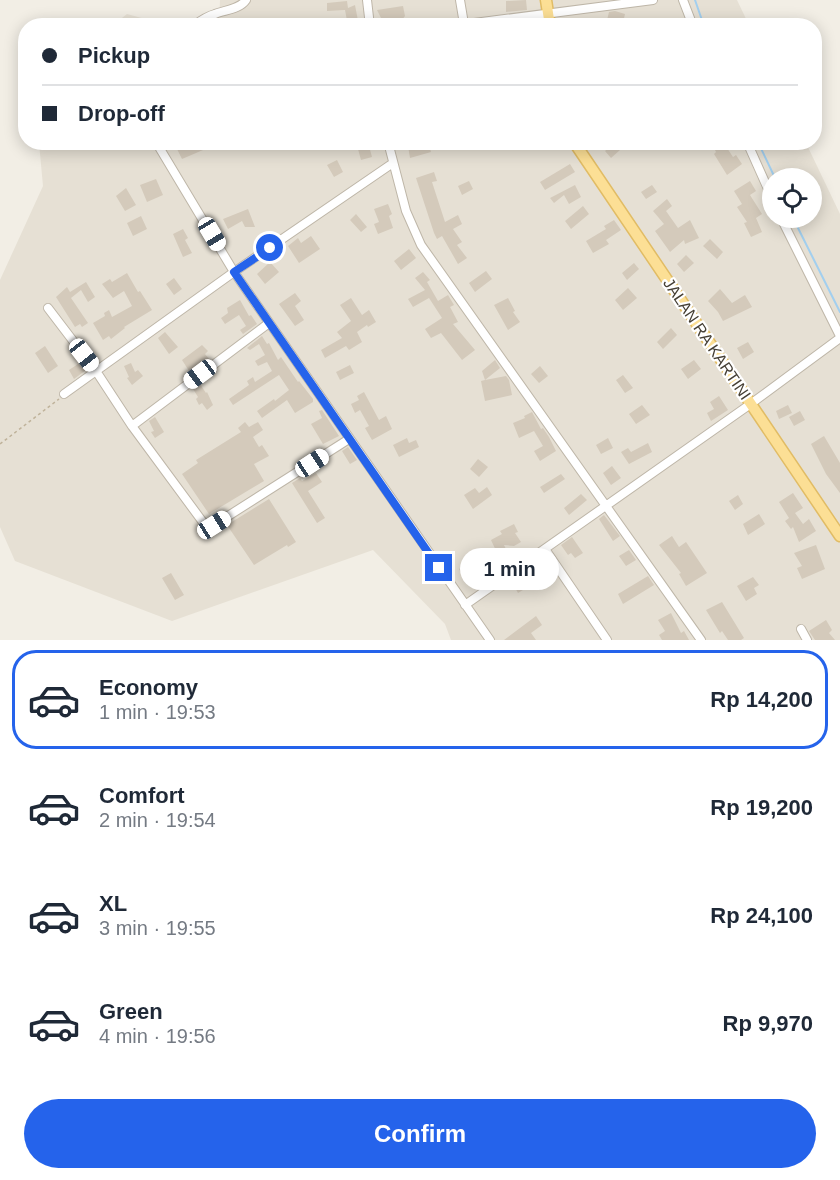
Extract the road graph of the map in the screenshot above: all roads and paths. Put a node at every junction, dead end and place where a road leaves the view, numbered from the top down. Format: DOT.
graph roads {
  1 [pos="246,0"];
  2 [pos="367,0"];
  3 [pos="460,0"];
  4 [pos="546,0"];
  5 [pos="653,0"];
  6 [pos="683,0"];
  7 [pos="548,13"];
  8 [pos="206,18"];
  9 [pos="369,18"];
  10 [pos="463,18"];
  11 [pos="510,18"];
  12 [pos="549,18"];
  13 [pos="690,18"];
  14 [pos="161,150"];
  15 [pos="390,150"];
  16 [pos="579,150"];
  17 [pos="751,150"];
  18 [pos="393,163"];
  19 [pos="762,176"];
  20 [pos="786,228"];
  21 [pos="234,272"];
  22 [pos="48,308"];
  23 [pos="268,323"];
  24 [pos="840,337"];
  25 [pos="96,371"];
  26 [pos="64,394"];
  27 [pos="752,403"];
  28 [pos="132,426"];
  29 [pos="349,439"];
  30 [pos="0,444"];
  31 [pos="606,506"];
  32 [pos="840,536"];
  33 [pos="545,549"];
  34 [pos="465,605"];
  35 [pos="801,629"];
  36 [pos="490,640"];
  37 [pos="608,640"];
  38 [pos="702,640"];
  39 [pos="807,640"];
  1 -- 8 [label="street"];
  2 -- 9 [label="street"];
  3 -- 10 [label="street"];
  4 -- 7 [label="main road"];
  5 -- 7 [label="street"];
  6 -- 13 [label="street"];
  7 -- 11 [label="street"];
  7 -- 12 [label="main road"];
  14 -- 21 [label="street"];
  15 -- 18 [label="street"];
  16 -- 27 [label="main road, JALAN RA KARTINI"];
  17 -- 19 [label="street"];
  18 -- 21 [label="street"];
  18 -- 31 [label="street"];
  20 -- 24 [label="street"];
  21 -- 23 [label="street"];
  21 -- 25 [label="street"];
  22 -- 25 [label="street"];
  23 -- 28 [label="street"];
  23 -- 29 [label="street"];
  24 -- 27 [label="street"];
  25 -- 26 [label="street"];
  25 -- 28 [label="street"];
  26 -- 30 [label="path"];
  27 -- 31 [label="street"];
  27 -- 32 [label="main road, JALAN RA KARTINI"];
  28 -- 29 [label="street"];
  29 -- 34 [label="street"];
  31 -- 33 [label="street"];
  31 -- 38 [label="street"];
  33 -- 34 [label="street"];
  33 -- 37 [label="street"];
  34 -- 36 [label="street"];
  35 -- 39 [label="street"];
}
